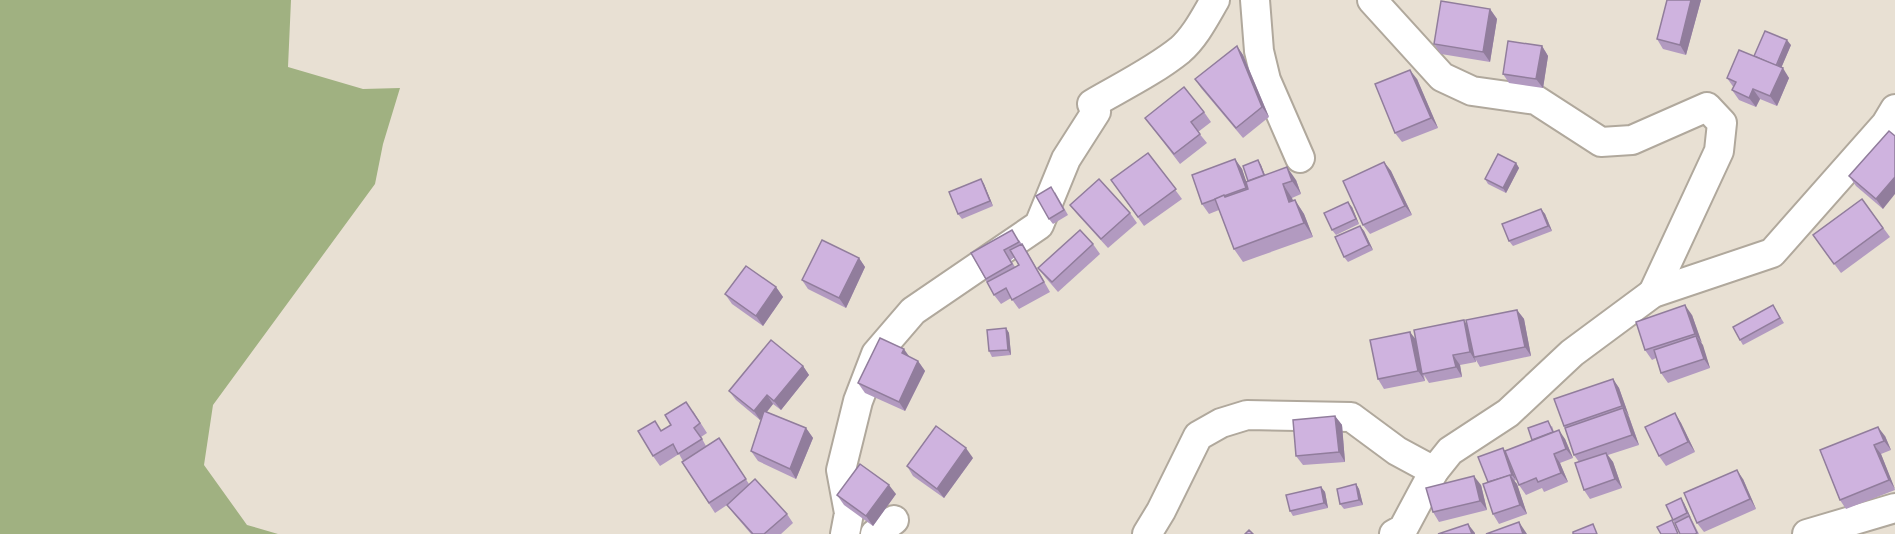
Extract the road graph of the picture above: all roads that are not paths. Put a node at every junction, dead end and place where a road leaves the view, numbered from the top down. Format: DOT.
graph roads {
  1 [pos="1215,0"];
  2 [pos="1255,0"];
  3 [pos="1372,0"];
  4 [pos="1895,109"];
  5 [pos="1300,158"];
  6 [pos="1653,293"];
  7 [pos="1434,471"];
  8 [pos="1895,508"];
  9 [pos="845,534"];
  10 [pos="1147,534"];
  11 [pos="1394,534"];
  12 [pos="1807,534"];
  1 -- 9 [label="street"];
  2 -- 5 [label="street"];
  3 -- 6 [label="street"];
  4 -- 6 [label="street"];
  6 -- 7 [label="street"];
  7 -- 10 [label="street"];
  7 -- 11 [label="street"];
  8 -- 12 [label="street"];
}
